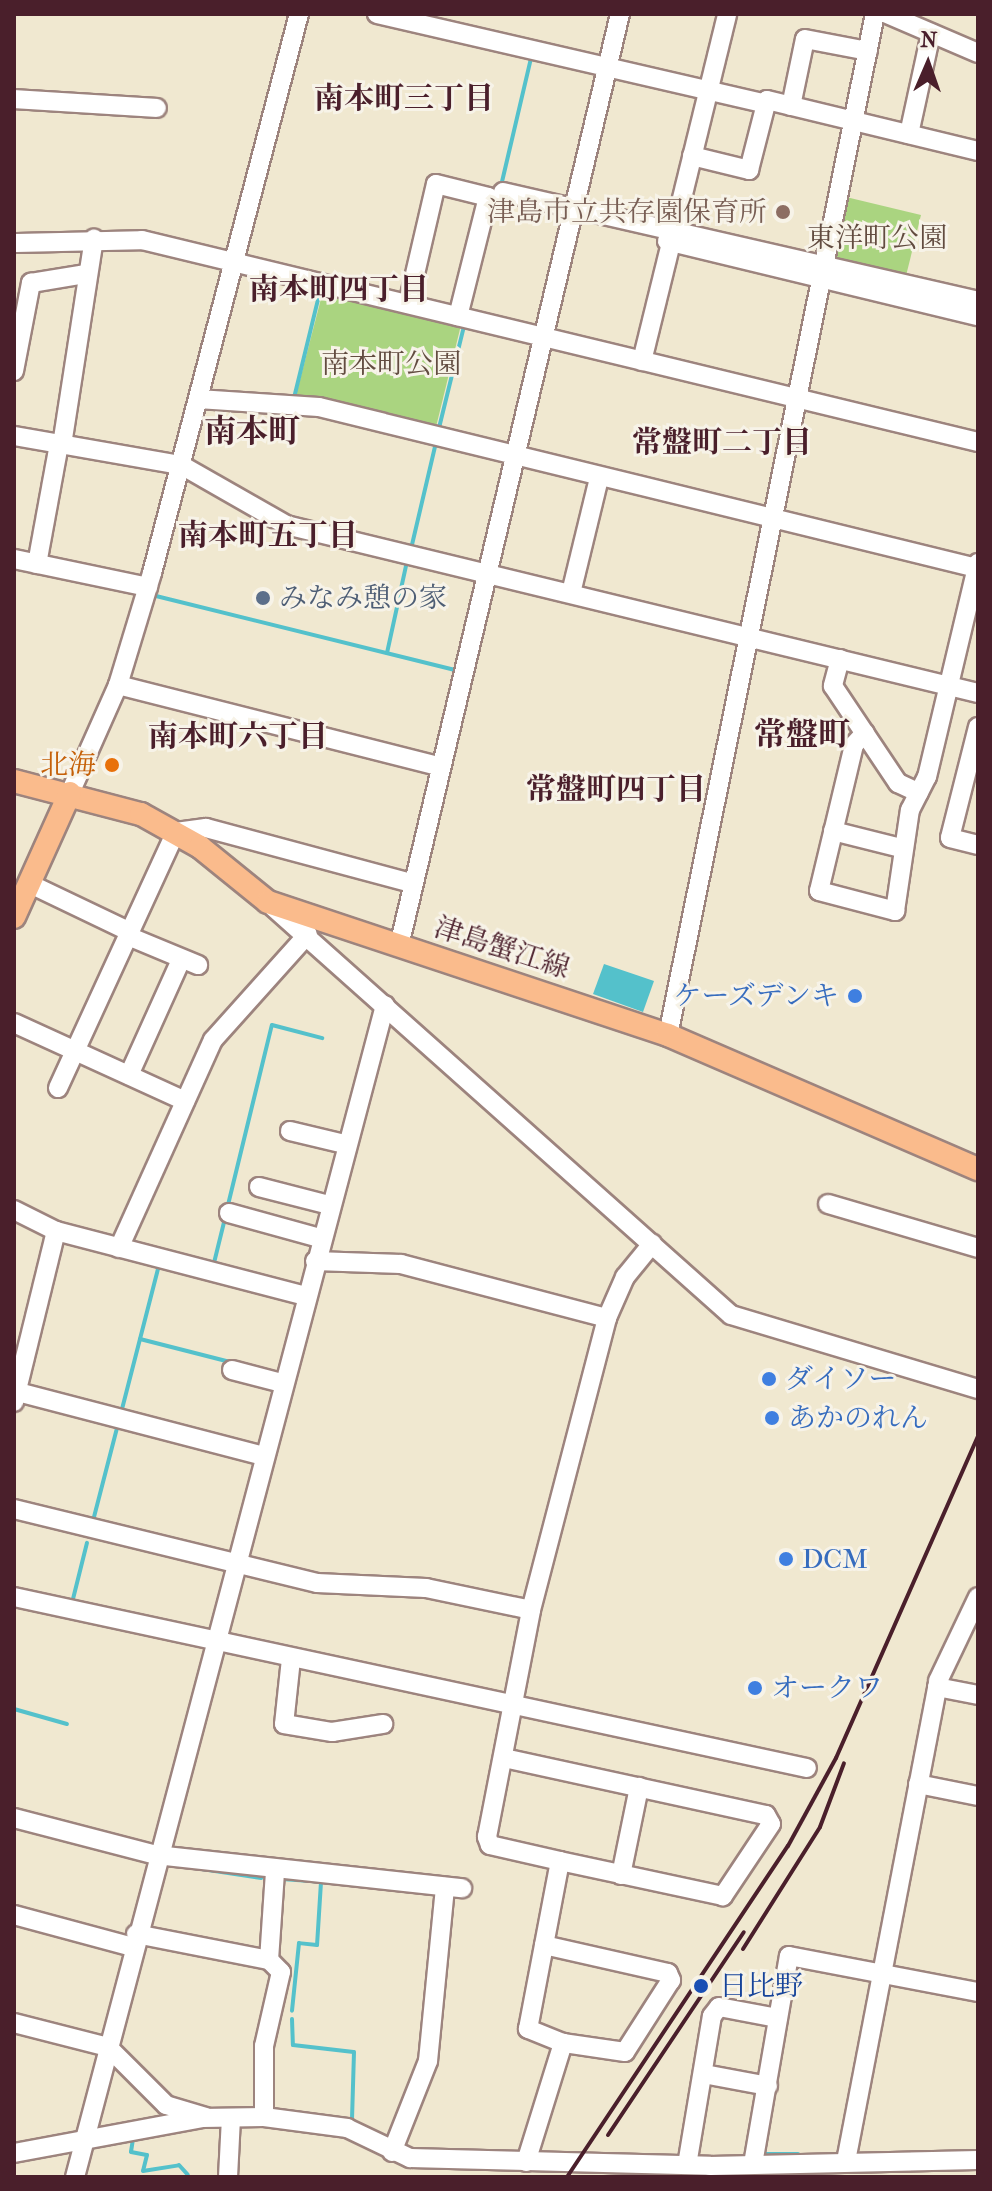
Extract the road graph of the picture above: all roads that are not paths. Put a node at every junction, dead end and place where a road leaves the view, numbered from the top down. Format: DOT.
graph roads {
  1 [pos="299,14"];
  2 [pos="377,14"];
  3 [pos="620,14"];
  4 [pos="727,14"];
  5 [pos="875,14"];
  6 [pos="887,14"];
  7 [pos="931,33"];
  8 [pos="868,51"];
  9 [pos="978,53"];
  10 [pos="607,65"];
  11 [pos="709,90"];
  12 [pos="14,99"];
  13 [pos="766,104"];
  14 [pos="791,106"];
  15 [pos="157,108"];
  16 [pos="854,121"];
  17 [pos="909,134"];
  18 [pos="978,151"];
  19 [pos="692,156"];
  20 [pos="503,192"];
  21 [pos="572,213"];
  22 [pos="672,236"];
  23 [pos="94,238"];
  24 [pos="14,243"];
  25 [pos="235,262"];
  26 [pos="823,271"];
  27 [pos="86,274"];
  28 [pos="978,301"];
  29 [pos="408,304"];
  30 [pos="458,316"];
  31 [pos="978,316"];
  32 [pos="543,337"];
  33 [pos="642,361"];
  34 [pos="14,371"];
  35 [pos="797,398"];
  36 [pos="198,399"];
  37 [pos="14,436"];
  38 [pos="978,442"];
  39 [pos="61,444"];
  40 [pos="513,457"];
  41 [pos="181,465"];
  42 [pos="599,478"];
  43 [pos="772,519"];
  44 [pos="14,559"];
  45 [pos="37,564"];
  46 [pos="977,566"];
  47 [pos="14,572"];
  48 [pos="485,573"];
  49 [pos="146,592"];
  50 [pos="571,593"];
  51 [pos="748,636"];
  52 [pos="840,659"];
  53 [pos="118,685"];
  54 [pos="949,686"];
  55 [pos="978,693"];
  56 [pos="978,727"];
  57 [pos="865,733"];
  58 [pos="973,765"];
  59 [pos="438,766"];
  60 [pos="14,781"];
  61 [pos="70,793"];
  62 [pos="919,793"];
  63 [pos="833,831"];
  64 [pos="176,832"];
  65 [pos="978,845"];
  66 [pos="901,848"];
  67 [pos="411,883"];
  68 [pos="30,884"];
  69 [pos="268,902"];
  70 [pos="14,917"];
  71 [pos="129,934"];
  72 [pos="308,934"];
  73 [pos="399,946"];
  74 [pos="385,1005"];
  75 [pos="14,1023"];
  76 [pos="668,1035"];
  77 [pos="75,1051"];
  78 [pos="129,1075"];
  79 [pos="58,1088"];
  80 [pos="185,1101"];
  81 [pos="290,1131"];
  82 [pos="344,1144"];
  83 [pos="978,1169"];
  84 [pos="259,1187"];
  85 [pos="828,1204"];
  86 [pos="329,1205"];
  87 [pos="14,1210"];
  88 [pos="229,1213"];
  89 [pos="56,1231"];
  90 [pos="320,1238"];
  91 [pos="652,1244"];
  92 [pos="119,1248"];
  93 [pos="978,1248"];
  94 [pos="315,1261"];
  95 [pos="305,1296"];
  96 [pos="607,1318"];
  97 [pos="232,1370"];
  98 [pos="282,1383"];
  99 [pos="978,1389"];
  100 [pos="15,1395"];
  101 [pos="264,1456"];
  102 [pos="14,1509"];
  103 [pos="236,1564"];
  104 [pos="14,1597"];
  105 [pos="978,1597"];
  106 [pos="531,1610"];
  107 [pos="213,1645"];
  108 [pos="291,1659"];
  109 [pos="937,1687"];
  110 [pos="978,1695"];
  111 [pos="515,1710"];
  112 [pos="383,1724"];
  113 [pos="504,1758"];
  114 [pos="807,1768"];
  115 [pos="918,1784"];
  116 [pos="639,1787"];
  117 [pos="978,1796"];
  118 [pos="14,1818"];
  119 [pos="156,1855"];
  120 [pos="560,1861"];
  121 [pos="275,1872"];
  122 [pos="621,1875"];
  123 [pos="14,1915"];
  124 [pos="134,1940"];
  125 [pos="544,1945"];
  126 [pos="269,1960"];
  127 [pos="882,1974"];
  128 [pos="978,1992"];
  129 [pos="778,2018"];
  130 [pos="14,2023"];
  131 [pos="563,2043"];
  132 [pos="108,2047"];
  133 [pos="704,2074"];
  134 [pos="768,2086"];
  135 [pos="264,2117"];
  136 [pos="208,2118"];
  137 [pos="231,2118"];
  138 [pos="84,2140"];
  139 [pos="392,2152"];
  140 [pos="14,2153"];
  141 [pos="978,2160"];
  142 [pos="846,2161"];
  143 [pos="526,2162"];
  144 [pos="753,2164"];
  145 [pos="687,2165"];
  146 [pos="710,2172"];
  147 [pos="75,2177"];
  148 [pos="228,2177"];
  1 -- 25 [label="street"];
  2 -- 10 [label="street"];
  3 -- 10 [label="street"];
  4 -- 11 [label="street"];
  5 -- 8 [label="street"];
  6 -- 7 [label="street"];
  7 -- 9 [label="street"];
  7 -- 17 [label="street"];
  8 -- 14 [label="street"];
  8 -- 16 [label="street"];
  10 -- 11 [label="street"];
  10 -- 21 [label="street"];
  11 -- 13 [label="street"];
  11 -- 19 [label="street"];
  12 -- 15 [label="street"];
  13 -- 14 [label="street"];
  13 -- 19 [label="street"];
  14 -- 16 [label="street"];
  16 -- 17 [label="street"];
  16 -- 26 [label="street"];
  17 -- 18 [label="street"];
  19 -- 22 [label="street"];
  20 -- 21 [label="street"];
  21 -- 22 [label="street"];
  21 -- 32 [label="street"];
  22 -- 26 [label="street"];
  22 -- 33 [label="street"];
  23 -- 24 [label="street"];
  23 -- 25 [label="street"];
  23 -- 27 [label="street"];
  25 -- 29 [label="street"];
  25 -- 36 [label="street"];
  26 -- 28 [label="street"];
  26 -- 31 [label="street"];
  26 -- 35 [label="street"];
  27 -- 34 [label="street"];
  27 -- 39 [label="street"];
  29 -- 30 [label="street"];
  29 -- 30 [label="street"];
  30 -- 32 [label="street"];
  32 -- 33 [label="street"];
  32 -- 40 [label="street"];
  33 -- 35 [label="street"];
  35 -- 38 [label="street"];
  35 -- 43 [label="street"];
  36 -- 40 [label="street"];
  36 -- 41 [label="street"];
  37 -- 39 [label="street"];
  39 -- 41 [label="street"];
  39 -- 45 [label="street"];
  40 -- 42 [label="street"];
  40 -- 48 [label="street"];
  41 -- 48 [label="street"];
  41 -- 49 [label="street"];
  42 -- 43 [label="street"];
  42 -- 50 [label="street"];
  43 -- 46 [label="street"];
  43 -- 51 [label="street"];
  44 -- 45 [label="street"];
  45 -- 49 [label="street"];
  46 -- 54 [label="street"];
  47 -- 49 [label="street"];
  48 -- 50 [label="street"];
  48 -- 59 [label="street"];
  49 -- 53 [label="street"];
  50 -- 51 [label="street"];
  51 -- 52 [label="street"];
  51 -- 76 [label="street"];
  52 -- 54 [label="street"];
  52 -- 57 [label="street"];
  53 -- 59 [label="street"];
  53 -- 61 [label="street"];
  54 -- 55 [label="street"];
  54 -- 62 [label="street"];
  56 -- 58 [label="street"];
  57 -- 62 [label="street"];
  57 -- 63 [label="street"];
  58 -- 65 [label="street"];
  59 -- 67 [label="street"];
  60 -- 61 [label="main road, 津島蟹江線"];
  61 -- 64 [label="main road, 津島蟹江線"];
  61 -- 68 [label="main road"];
  62 -- 66 [label="street"];
  63 -- 66 [label="street"];
  63 -- 66 [label="street"];
  64 -- 67 [label="street"];
  64 -- 69 [label="main road, 津島蟹江線"];
  64 -- 71 [label="street"];
  67 -- 73 [label="street"];
  68 -- 70 [label="main road"];
  68 -- 71 [label="street"];
  69 -- 72 [label="street"];
  69 -- 73 [label="main road, 津島蟹江線"];
  71 -- 77 [label="street"];
  71 -- 78 [label="street"];
  72 -- 74 [label="street"];
  72 -- 80 [label="street"];
  73 -- 76 [label="main road, 津島蟹江線"];
  74 -- 82 [label="street"];
  74 -- 91 [label="street"];
  75 -- 77 [label="street"];
  76 -- 83 [label="main road, 津島蟹江線"];
  77 -- 78 [label="street"];
  77 -- 79 [label="street"];
  78 -- 80 [label="street"];
  80 -- 92 [label="street"];
  81 -- 82 [label="street"];
  82 -- 86 [label="street"];
  84 -- 86 [label="street"];
  85 -- 93 [label="street"];
  86 -- 90 [label="street"];
  87 -- 89 [label="street"];
  88 -- 90 [label="street"];
  89 -- 92 [label="street"];
  89 -- 100 [label="street"];
  90 -- 94 [label="street"];
  91 -- 96 [label="street"];
  91 -- 99 [label="street"];
  92 -- 95 [label="street"];
  94 -- 95 [label="street"];
  94 -- 96 [label="street"];
  95 -- 98 [label="street"];
  96 -- 106 [label="street"];
  97 -- 98 [label="street"];
  98 -- 101 [label="street"];
  100 -- 101 [label="street"];
  101 -- 103 [label="street"];
  102 -- 103 [label="street"];
  103 -- 106 [label="street"];
  103 -- 107 [label="street"];
  104 -- 107 [label="street"];
  105 -- 109 [label="street"];
  106 -- 111 [label="street"];
  107 -- 108 [label="street"];
  107 -- 119 [label="street"];
  108 -- 111 [label="street"];
  108 -- 112 [label="street"];
  109 -- 110 [label="street"];
  109 -- 115 [label="street"];
  111 -- 113 [label="street"];
  111 -- 114 [label="street"];
  113 -- 116 [label="street"];
  113 -- 120 [label="street"];
  115 -- 117 [label="street"];
  115 -- 127 [label="street"];
  116 -- 122 [label="street"];
  116 -- 122 [label="street"];
  118 -- 119 [label="street"];
  119 -- 121 [label="street"];
  119 -- 124 [label="street"];
  120 -- 122 [label="street"];
  120 -- 125 [label="street"];
  121 -- 126 [label="street"];
  121 -- 139 [label="street"];
  123 -- 124 [label="street"];
  124 -- 126 [label="street"];
  124 -- 132 [label="street"];
  125 -- 131 [label="street"];
  125 -- 131 [label="street"];
  126 -- 135 [label="street"];
  127 -- 128 [label="street"];
  127 -- 129 [label="street"];
  127 -- 142 [label="street"];
  129 -- 133 [label="street"];
  129 -- 134 [label="street"];
  130 -- 132 [label="street"];
  131 -- 143 [label="street"];
  132 -- 136 [label="street"];
  132 -- 138 [label="street"];
  133 -- 134 [label="street"];
  133 -- 145 [label="street"];
  134 -- 144 [label="street"];
  135 -- 137 [label="street"];
  135 -- 139 [label="street"];
  136 -- 137 [label="street"];
  136 -- 138 [label="street"];
  137 -- 148 [label="street"];
  138 -- 140 [label="street"];
  138 -- 147 [label="street"];
  139 -- 143 [label="street"];
  141 -- 142 [label="street"];
  142 -- 144 [label="street"];
  143 -- 145 [label="street"];
  144 -- 146 [label="street"];
  145 -- 146 [label="street"];
}
